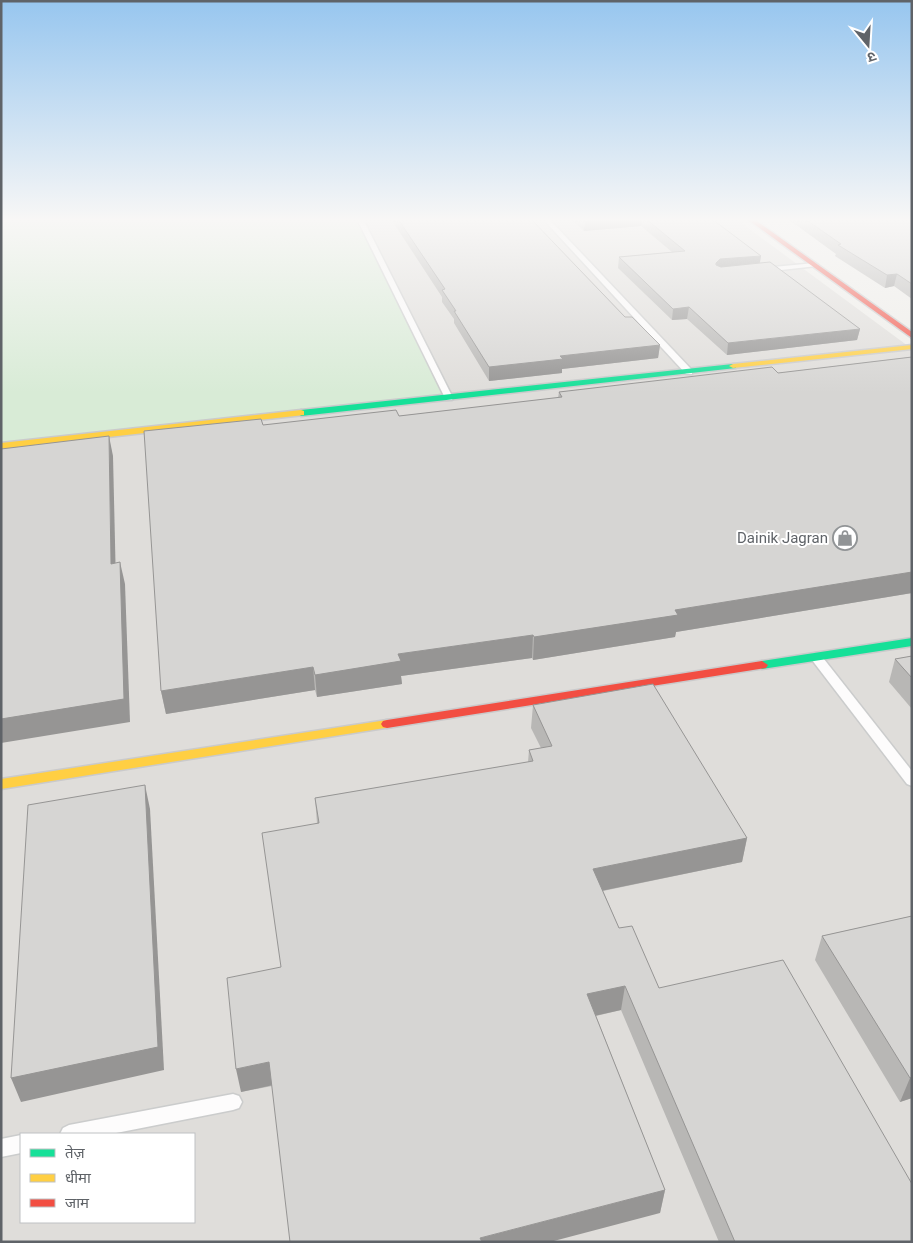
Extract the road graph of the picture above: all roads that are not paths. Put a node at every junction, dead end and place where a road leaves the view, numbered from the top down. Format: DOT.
graph roads {
  1 [pos="389,277"];
  2 [pos="600,277"];
  3 [pos="831,277"];
  4 [pos="912,336"];
  5 [pos="912,347"];
  6 [pos="688,372"];
  7 [pos="449,398"];
  8 [pos="1,446"];
  9 [pos="912,642"];
  10 [pos="816,657"];
  11 [pos="912,781"];
  12 [pos="1,784"];
  13 [pos="233,1102"];
  14 [pos="75,1133"];
  15 [pos="20,1144"];
  16 [pos="1,1148"];
  1 -- 7 [label="lane"];
  2 -- 6 [label="lane"];
  3 -- 4 [label="street"];
  5 -- 6 [label="street"];
  6 -- 7 [label="street"];
  7 -- 8 [label="street"];
  9 -- 10 [label="street"];
  10 -- 11 [label="lane"];
  10 -- 12 [label="street"];
  13 -- 14 [label="lane"];
  15 -- 16 [label="lane"];
}
